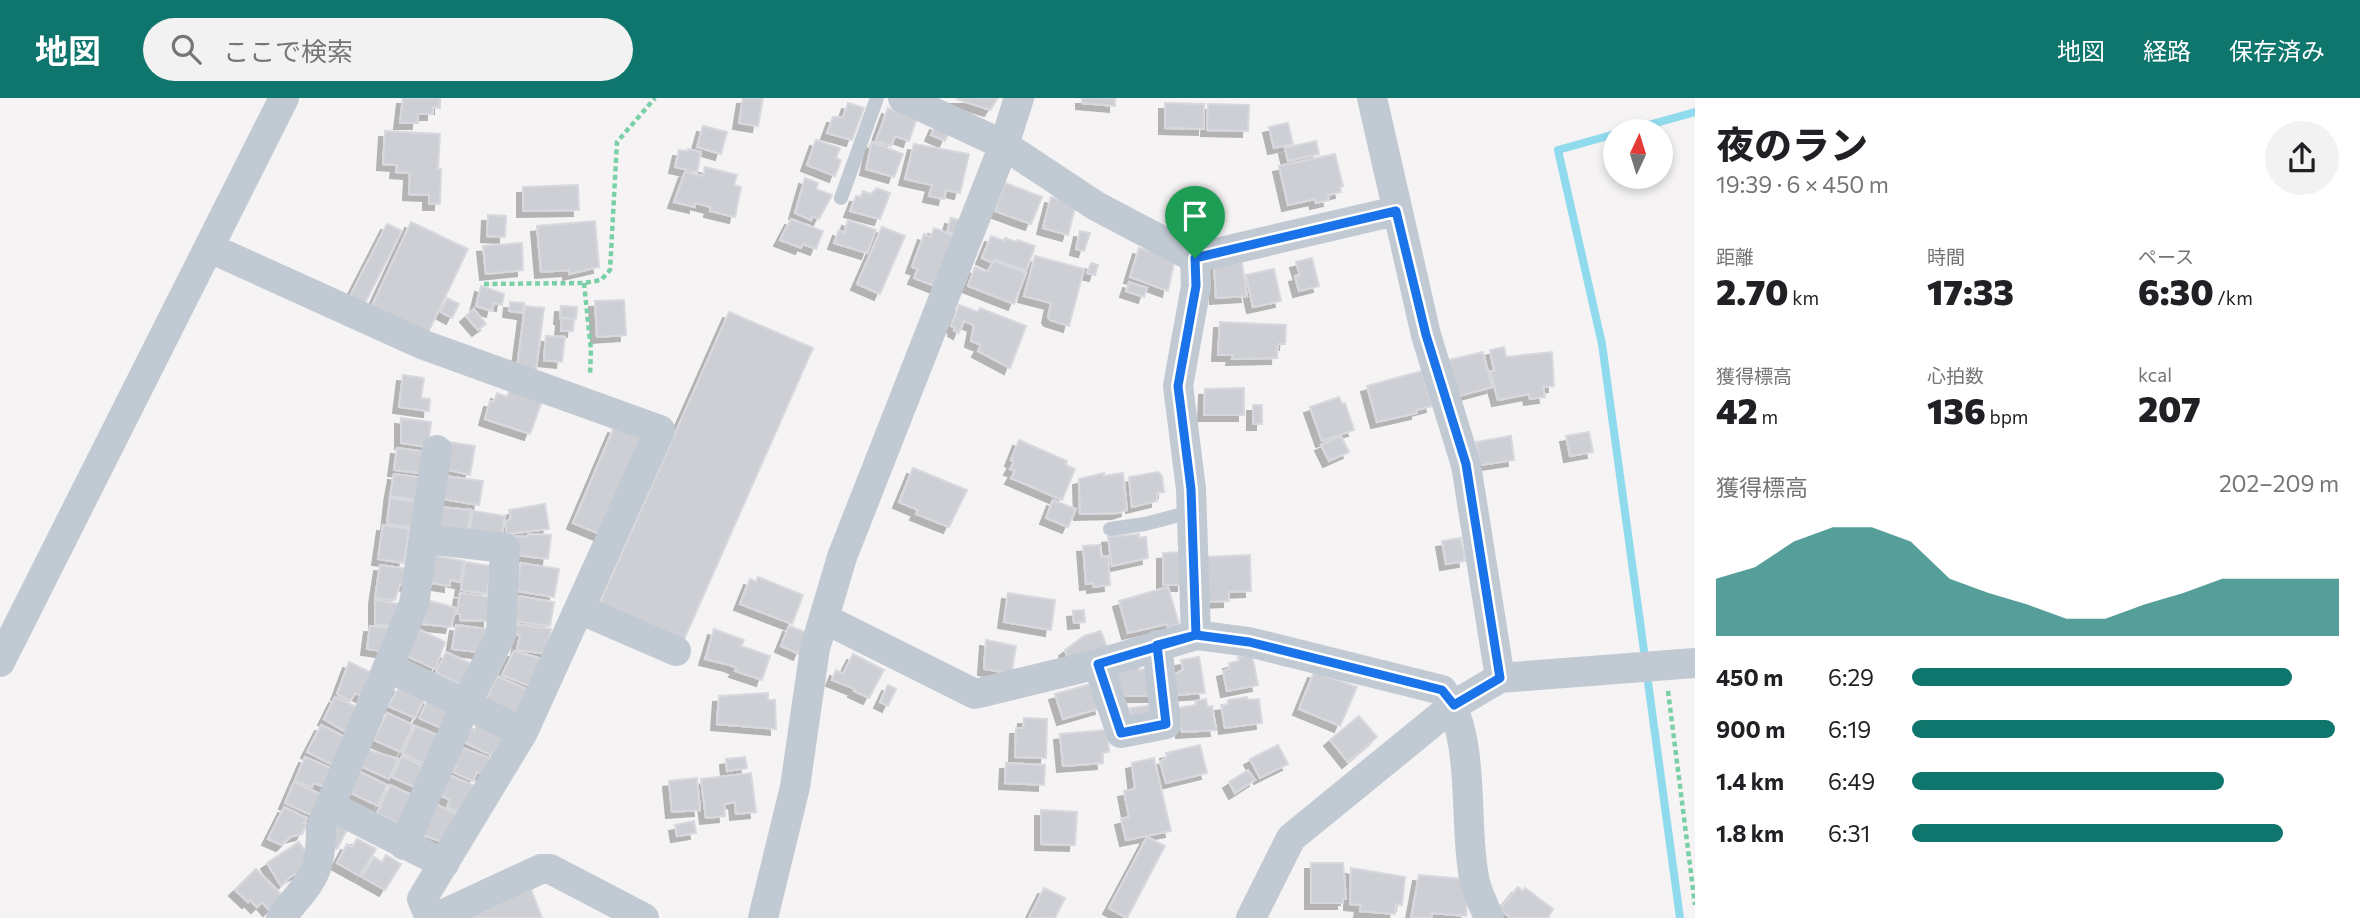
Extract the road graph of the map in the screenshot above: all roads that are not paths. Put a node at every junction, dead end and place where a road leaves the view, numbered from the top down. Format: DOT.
graph roads {
  1 [pos="284,98"];
  2 [pos="877,98"];
  3 [pos="903,98"];
  4 [pos="1019,98"];
  5 [pos="1371,98"];
  6 [pos="1004,145"];
  7 [pos="841,198"];
  8 [pos="1396,211"];
  9 [pos="210,248"];
  10 [pos="1195,258"];
  11 [pos="438,450"];
  12 [pos="1191,512"];
  13 [pos="1110,528"];
  14 [pos="426,539"];
  15 [pos="579,609"];
  16 [pos="825,619"];
  17 [pos="1196,635"];
  18 [pos="1157,645"];
  19 [pos="676,651"];
  20 [pos="0,662"];
  21 [pos="1695,663"];
  22 [pos="1098,664"];
  23 [pos="388,667"];
  24 [pos="1500,678"];
  25 [pos="1454,705"];
  26 [pos="465,706"];
  27 [pos="523,732"];
  28 [pos="331,806"];
  29 [pos="404,845"];
  30 [pos="444,864"];
  31 [pos="281,918"];
  32 [pos="433,918"];
  33 [pos="644,918"];
  34 [pos="762,918"];
  35 [pos="1251,918"];
  36 [pos="1489,918"];
  1 -- 9 [label="street"];
  2 -- 7 [label="lane"];
  3 -- 6 [label="street"];
  4 -- 6 [label="street"];
  5 -- 8 [label="street"];
  6 -- 10 [label="street"];
  6 -- 16 [label="street"];
  8 -- 10 [label="street"];
  8 -- 24 [label="street"];
  9 -- 15 [label="street"];
  9 -- 20 [label="street"];
  10 -- 12 [label="street"];
  11 -- 14 [label="street"];
  12 -- 13 [label="lane"];
  12 -- 17 [label="street"];
  14 -- 23 [label="street"];
  14 -- 26 [label="street"];
  15 -- 19 [label="street"];
  15 -- 27 [label="street"];
  16 -- 22 [label="street"];
  16 -- 34 [label="street"];
  17 -- 18 [label="street"];
  17 -- 25 [label="street"];
  18 -- 22 [label="street"];
  18 -- 22 [label="street"];
  21 -- 24 [label="street"];
  23 -- 26 [label="street"];
  23 -- 28 [label="street"];
  24 -- 25 [label="street"];
  25 -- 35 [label="street"];
  25 -- 36 [label="street"];
  26 -- 27 [label="street"];
  26 -- 29 [label="street"];
  27 -- 30 [label="street"];
  28 -- 29 [label="street"];
  28 -- 31 [label="street"];
  29 -- 30 [label="street"];
  30 -- 32 [label="street"];
  32 -- 33 [label="street"];
}
